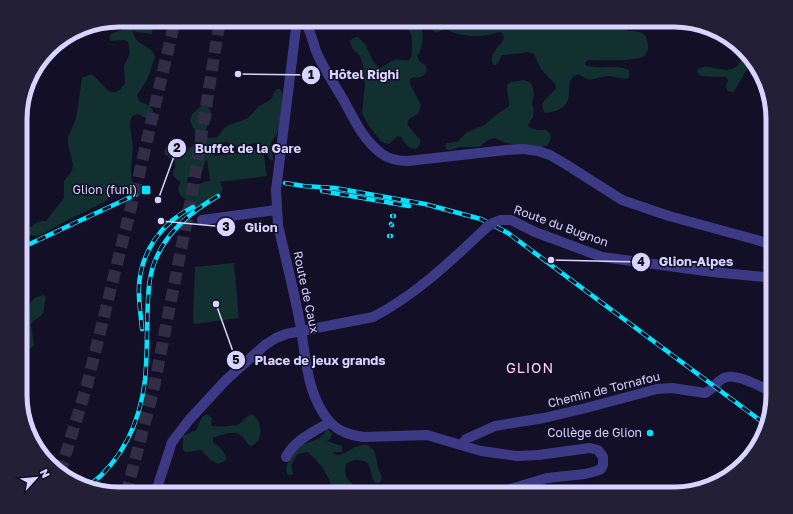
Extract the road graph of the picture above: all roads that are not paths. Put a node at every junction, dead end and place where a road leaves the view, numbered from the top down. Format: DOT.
graph roads {
  1 [pos="295,27"];
  2 [pos="308,27"];
  3 [pos="276,210"];
  4 [pos="202,220"];
  5 [pos="766,243"];
  6 [pos="766,277"];
  7 [pos="302,330"];
  8 [pos="766,389"];
  9 [pos="330,422"];
  10 [pos="462,445"];
  11 [pos="286,457"];
  12 [pos="157,487"];
  13 [pos="517,487"];
  1 -- 3 [label="street, Route de Caux"];
  2 -- 5 [label="street"];
  3 -- 4 [label="street"];
  3 -- 7 [label="street, Route de Caux"];
  6 -- 7 [label="street, Route du Bugnon, bridge"];
  7 -- 9 [label="street, Route de Caux"];
  7 -- 12 [label="street, Route du Bugnon"];
  8 -- 10 [label="street, Chemin de Tornafou"];
  9 -- 10 [label="street, Route de Caux"];
  9 -- 11 [label="street"];
  10 -- 13 [label="street, Route de Caux"];
}
